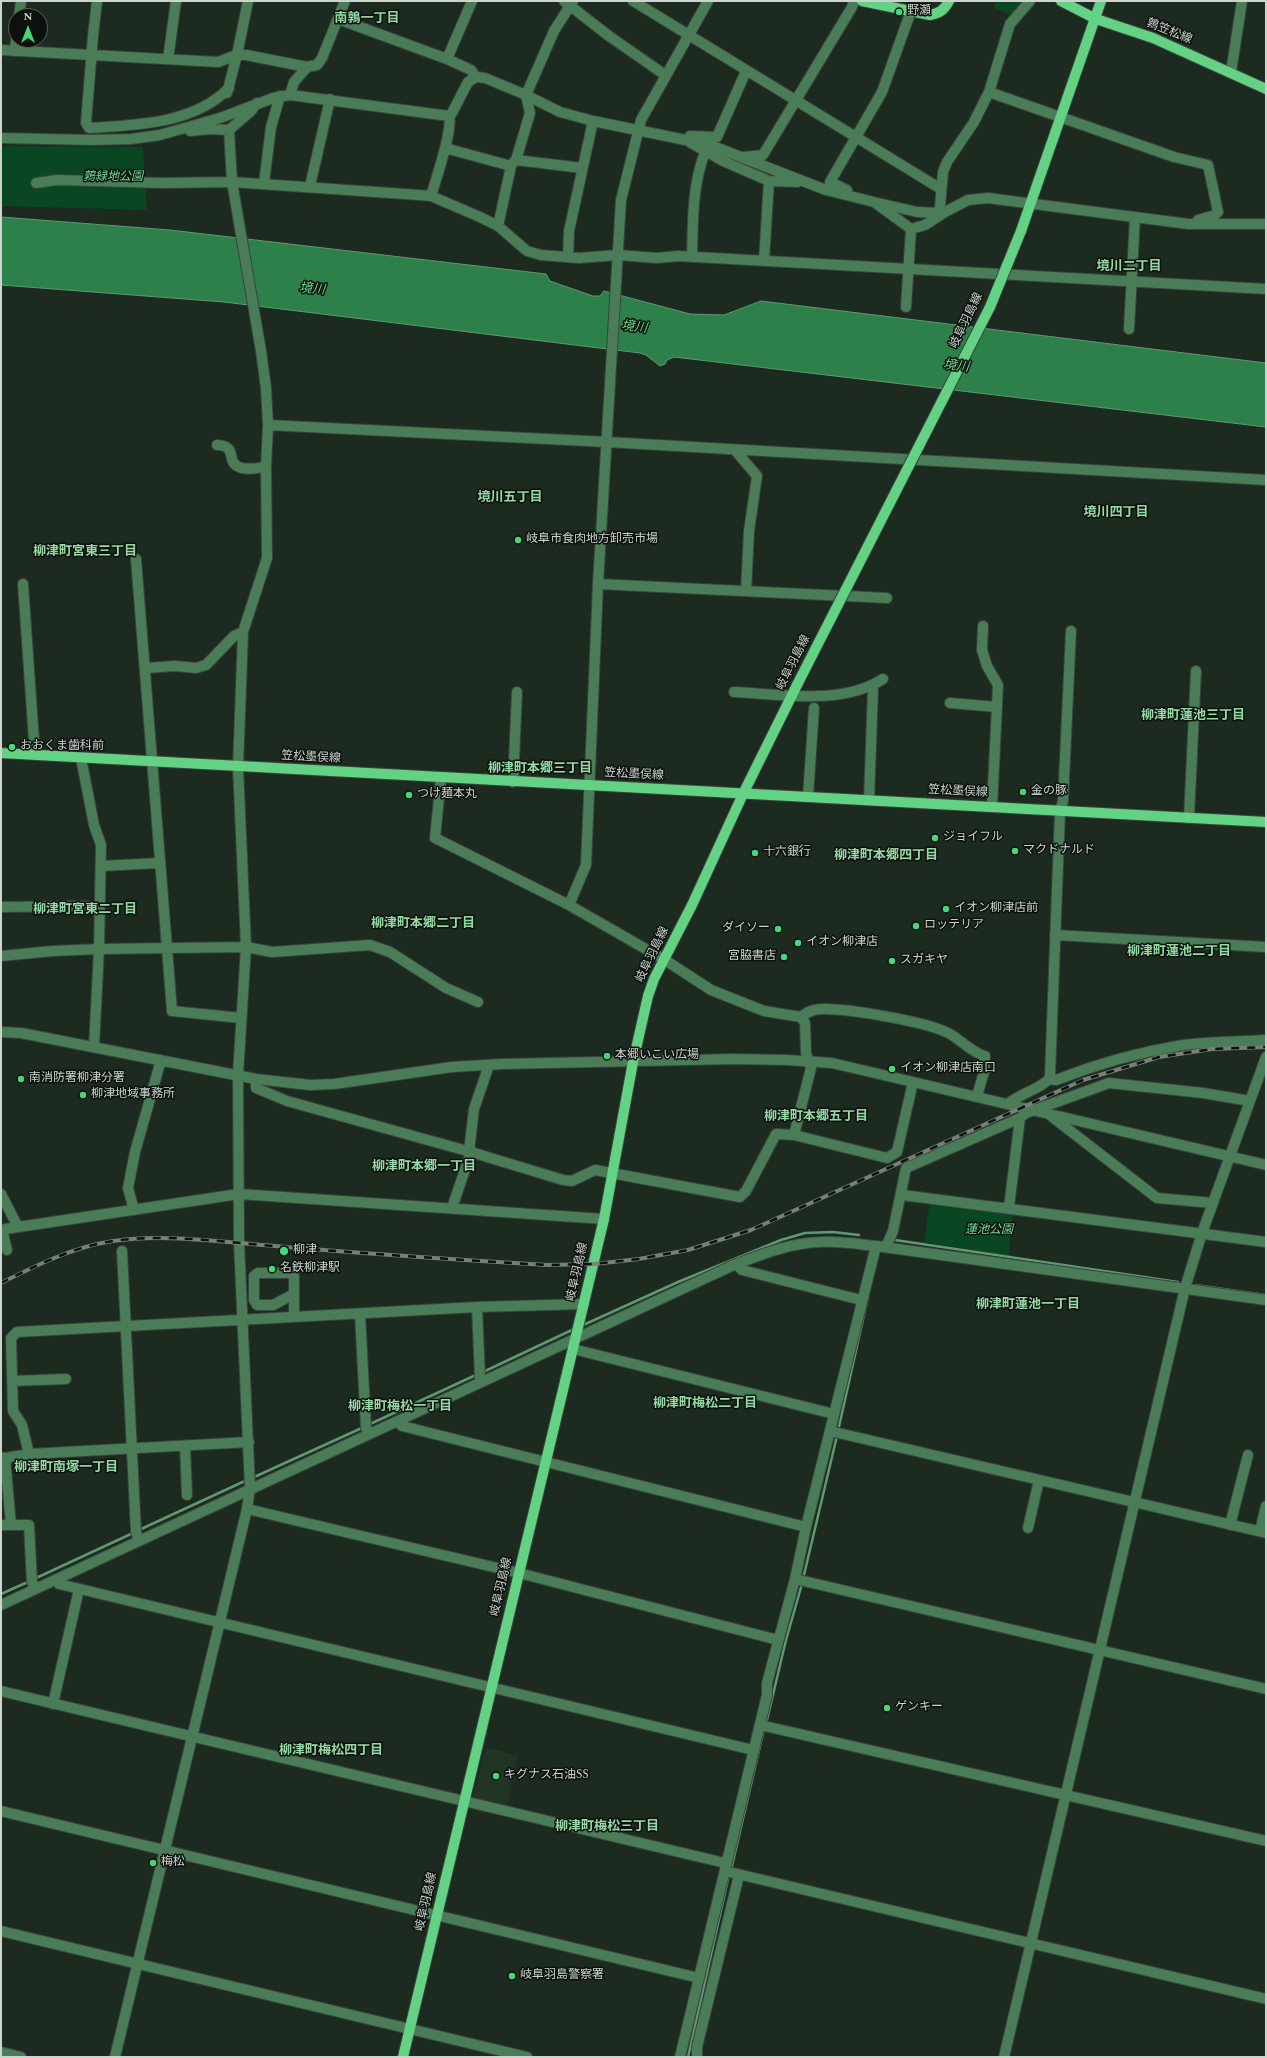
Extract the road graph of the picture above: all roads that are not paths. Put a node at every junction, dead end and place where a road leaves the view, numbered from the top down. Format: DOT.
graph roads {
  1 [pos="98,1"];
  2 [pos="176,1"];
  3 [pos="248,1"];
  4 [pos="345,1"];
  5 [pos="472,1"];
  6 [pos="633,1"];
  7 [pos="708,1"];
  8 [pos="854,1"];
  9 [pos="862,1"];
  10 [pos="948,1"];
  11 [pos="1030,1"];
  12 [pos="1060,1"];
  13 [pos="1101,1"];
  14 [pos="1242,1"];
  15 [pos="568,3"];
  16 [pos="911,11"];
  17 [pos="338,18"];
  18 [pos="1096,19"];
  19 [pos="688,35"];
  20 [pos="15,48"];
  21 [pos="1,50"];
  22 [pos="15,51"];
  23 [pos="91,55"];
  24 [pos="237,55"];
  25 [pos="168,59"];
  26 [pos="447,59"];
  27 [pos="307,67"];
  28 [pos="746,71"];
  29 [pos="1231,72"];
  30 [pos="665,75"];
  31 [pos="476,76"];
  32 [pos="229,88"];
  33 [pos="1266,89"];
  34 [pos="989,92"];
  35 [pos="285,95"];
  36 [pos="526,95"];
  37 [pos="330,99"];
  38 [pos="795,101"];
  39 [pos="257,103"];
  40 [pos="449,116"];
  41 [pos="1061,117"];
  42 [pos="593,121"];
  43 [pos="180,129"];
  44 [pos="229,130"];
  45 [pos="639,131"];
  46 [pos="3,137"];
  47 [pos="676,137"];
  48 [pos="856,137"];
  49 [pos="691,141"];
  50 [pos="445,148"];
  51 [pos="704,152"];
  52 [pos="762,155"];
  53 [pos="742,157"];
  54 [pos="513,163"];
  55 [pos="582,168"];
  56 [pos="795,179"];
  57 [pos="769,181"];
  58 [pos="232,182"];
  59 [pos="830,182"];
  60 [pos="36,183"];
  61 [pos="264,183"];
  62 [pos="310,186"];
  63 [pos="941,189"];
  64 [pos="431,196"];
  65 [pos="874,202"];
  66 [pos="1032,203"];
  67 [pos="941,212"];
  68 [pos="1135,217"];
  69 [pos="1188,224"];
  70 [pos="1266,224"];
  71 [pos="498,226"];
  72 [pos="911,229"];
  73 [pos="618,255"];
  74 [pos="568,257"];
  75 [pos="692,257"];
  76 [pos="764,261"];
  77 [pos="909,270"];
  78 [pos="1131,282"];
  79 [pos="1266,289"];
  80 [pos="906,307"];
  81 [pos="1129,328"];
  82 [pos="268,425"];
  83 [pos="608,442"];
  84 [pos="217,445"];
  85 [pos="735,450"];
  86 [pos="266,467"];
  87 [pos="1266,480"];
  88 [pos="136,559"];
  89 [pos="23,584"];
  90 [pos="598,584"];
  91 [pos="746,591"];
  92 [pos="887,598"];
  93 [pos="983,626"];
  94 [pos="1072,631"];
  95 [pos="243,632"];
  96 [pos="146,668"];
  97 [pos="1196,671"];
  98 [pos="883,679"];
  99 [pos="871,686"];
  100 [pos="517,692"];
  101 [pos="734,692"];
  102 [pos="792,695"];
  103 [pos="950,703"];
  104 [pos="997,707"];
  105 [pos="814,708"];
  106 [pos="1,753"];
  107 [pos="35,755"];
  108 [pos="81,758"];
  109 [pos="151,761"];
  110 [pos="238,767"];
  111 [pos="441,778"];
  112 [pos="513,782"];
  113 [pos="589,786"];
  114 [pos="744,794"];
  115 [pos="808,797"];
  116 [pos="869,800"];
  117 [pos="992,807"];
  118 [pos="1060,811"];
  119 [pos="1189,818"];
  120 [pos="1266,822"];
  121 [pos="159,863"];
  122 [pos="101,866"];
  123 [pos="569,905"];
  124 [pos="99,906"];
  125 [pos="1,907"];
  126 [pos="1055,935"];
  127 [pos="246,947"];
  128 [pos="1266,947"];
  129 [pos="166,948"];
  130 [pos="99,949"];
  131 [pos="1,956"];
  132 [pos="665,960"];
  133 [pos="478,1002"];
  134 [pos="801,1017"];
  135 [pos="241,1018"];
  136 [pos="1,1032"];
  137 [pos="1266,1040"];
  138 [pos="94,1047"];
  139 [pos="1266,1056"];
  140 [pos="161,1060"];
  141 [pos="808,1061"];
  142 [pos="633,1062"];
  143 [pos="489,1065"];
  144 [pos="238,1075"];
  145 [pos="256,1079"];
  146 [pos="1049,1080"];
  147 [pos="913,1082"];
  148 [pos="977,1096"];
  149 [pos="1250,1101"];
  150 [pos="1008,1104"];
  151 [pos="1035,1110"];
  152 [pos="1047,1113"];
  153 [pos="1020,1118"];
  154 [pos="794,1136"];
  155 [pos="470,1151"];
  156 [pos="1230,1156"];
  157 [pos="1266,1165"];
  158 [pos="614,1173"];
  159 [pos="1,1194"];
  160 [pos="239,1194"];
  161 [pos="902,1195"];
  162 [pos="1213,1203"];
  163 [pos="1009,1207"];
  164 [pos="452,1208"];
  165 [pos="134,1210"];
  166 [pos="604,1219"];
  167 [pos="18,1227"];
  168 [pos="1202,1233"];
  169 [pos="1266,1242"];
  170 [pos="881,1246"];
  171 [pos="7,1250"];
  172 [pos="122,1251"];
  173 [pos="736,1264"];
  174 [pos="1185,1288"];
  175 [pos="294,1294"];
  176 [pos="861,1300"];
  177 [pos="1266,1300"];
  178 [pos="584,1304"];
  179 [pos="477,1307"];
  180 [pos="360,1314"];
  181 [pos="294,1317"];
  182 [pos="243,1319"];
  183 [pos="125,1325"];
  184 [pos="574,1344"];
  185 [pos="1,1374"];
  186 [pos="12,1377"];
  187 [pos="66,1379"];
  188 [pos="482,1382"];
  189 [pos="834,1414"];
  190 [pos="397,1422"];
  191 [pos="830,1432"];
  192 [pos="369,1434"];
  193 [pos="249,1442"];
  194 [pos="185,1446"];
  195 [pos="132,1448"];
  196 [pos="29,1454"];
  197 [pos="1248,1455"];
  198 [pos="3,1457"];
  199 [pos="546,1462"];
  200 [pos="1039,1480"];
  201 [pos="250,1488"];
  202 [pos="187,1496"];
  203 [pos="1134,1502"];
  204 [pos="1266,1506"];
  205 [pos="247,1509"];
  206 [pos="6,1525"];
  207 [pos="1230,1525"];
  208 [pos="806,1527"];
  209 [pos="1028,1528"];
  210 [pos="1263,1532"];
  211 [pos="139,1541"];
  212 [pos="519,1573"];
  213 [pos="795,1579"];
  214 [pos="56,1580"];
  215 [pos="79,1588"];
  216 [pos="35,1589"];
  217 [pos="1,1605"];
  218 [pos="219,1622"];
  219 [pos="778,1640"];
  220 [pos="1099,1649"];
  221 [pos="492,1688"];
  222 [pos="1266,1689"];
  223 [pos="1,1691"];
  224 [pos="53,1704"];
  225 [pos="760,1725"];
  226 [pos="192,1737"];
  227 [pos="753,1750"];
  228 [pos="1065,1796"];
  229 [pos="464,1801"];
  230 [pos="1,1811"];
  231 [pos="1266,1841"];
  232 [pos="165,1850"];
  233 [pos="725,1867"];
  234 [pos="739,1875"];
  235 [pos="437,1916"];
  236 [pos="1,1931"];
  237 [pos="1031,1943"];
  238 [pos="137,1964"];
  239 [pos="699,1978"];
  240 [pos="1266,1999"];
  241 [pos="410,2029"];
  242 [pos="1,2052"];
  243 [pos="682,2056"];
  244 [pos="21,2057"];
  245 [pos="115,2057"];
  246 [pos="403,2057"];
  247 [pos="527,2057"];
  248 [pos="697,2057"];
  249 [pos="1004,2057"];
  1 -- 23 [label="street"];
  2 -- 25 [label="street"];
  3 -- 24 [label="street"];
  4 -- 17 [label="street"];
  5 -- 26 [label="street"];
  6 -- 19 [label="street"];
  7 -- 19 [label="street"];
  8 -- 38 [label="street"];
  9 -- 16 [label="main road"];
  10 -- 16 [label="main road"];
  11 -- 34 [label="street"];
  12 -- 18 [label="main road, 鶉笠松線"];
  13 -- 18 [label="main road, 岐阜羽島線"];
  14 -- 29 [label="street"];
  15 -- 30 [label="street"];
  15 -- 36 [label="street"];
  16 -- 48 [label="street"];
  17 -- 26 [label="street"];
  17 -- 27 [label="street"];
  18 -- 29 [label="main road, 鶉笠松線"];
  18 -- 41 [label="main road, 岐阜羽島線"];
  19 -- 28 [label="street"];
  19 -- 30 [label="street"];
  20 -- 22 [label="street"];
  21 -- 22 [label="street"];
  22 -- 23 [label="street"];
  23 -- 25 [label="street"];
  23 -- 32 [label="street"];
  24 -- 25 [label="street"];
  24 -- 27 [label="street"];
  24 -- 32 [label="street"];
  26 -- 31 [label="street"];
  27 -- 35 [label="street"];
  28 -- 38 [label="street"];
  28 -- 47 [label="street"];
  29 -- 33 [label="main road, 鶉笠松線"];
  30 -- 45 [label="street"];
  31 -- 36 [label="street"];
  31 -- 40 [label="street"];
  32 -- 43 [label="street"];
  34 -- 41 [label="street"];
  34 -- 63 [label="street"];
  35 -- 37 [label="street"];
  35 -- 39 [label="street"];
  35 -- 61 [label="street"];
  36 -- 42 [label="street"];
  36 -- 54 [label="street"];
  37 -- 40 [label="street"];
  37 -- 62 [label="street"];
  38 -- 48 [label="street"];
  38 -- 52 [label="street"];
  39 -- 43 [label="street"];
  39 -- 44 [label="street"];
  40 -- 50 [label="street"];
  41 -- 66 [label="main road, 岐阜羽島線"];
  41 -- 69 [label="street"];
  42 -- 45 [label="street"];
  42 -- 55 [label="street"];
  43 -- 44 [label="street"];
  43 -- 46 [label="street"];
  44 -- 58 [label="street"];
  45 -- 47 [label="street"];
  45 -- 73 [label="street"];
  47 -- 49 [label="street"];
  48 -- 59 [label="street"];
  48 -- 63 [label="street"];
  49 -- 51 [label="street"];
  49 -- 53 [label="street"];
  50 -- 54 [label="street"];
  50 -- 64 [label="street"];
  51 -- 57 [label="street"];
  51 -- 75 [label="street"];
  52 -- 53 [label="street"];
  52 -- 56 [label="street"];
  53 -- 56 [label="street"];
  54 -- 55 [label="street"];
  54 -- 71 [label="street"];
  55 -- 74 [label="street"];
  56 -- 57 [label="street"];
  56 -- 59 [label="street"];
  56 -- 65 [label="street"];
  57 -- 76 [label="street"];
  58 -- 60 [label="street"];
  58 -- 61 [label="street"];
  58 -- 82 [label="street"];
  59 -- 65 [label="street"];
  61 -- 62 [label="street"];
  62 -- 64 [label="street"];
  63 -- 67 [label="street"];
  64 -- 71 [label="street"];
  65 -- 67 [label="street"];
  65 -- 72 [label="street"];
  66 -- 67 [label="street"];
  66 -- 68 [label="street"];
  66 -- 102 [label="main road, 岐阜羽島線, bridge"];
  67 -- 72 [label="street"];
  68 -- 69 [label="street"];
  68 -- 78 [label="street"];
  69 -- 70 [label="street"];
  71 -- 74 [label="street"];
  72 -- 77 [label="street"];
  73 -- 74 [label="street"];
  73 -- 75 [label="street"];
  73 -- 83 [label="street"];
  75 -- 76 [label="street"];
  76 -- 77 [label="street"];
  77 -- 78 [label="street"];
  77 -- 80 [label="street"];
  78 -- 79 [label="street"];
  78 -- 81 [label="street"];
  82 -- 83 [label="street"];
  82 -- 86 [label="street"];
  83 -- 85 [label="street"];
  83 -- 90 [label="street"];
  84 -- 86 [label="street"];
  85 -- 87 [label="street"];
  85 -- 91 [label="street"];
  86 -- 95 [label="street"];
  88 -- 96 [label="street"];
  89 -- 107 [label="street"];
  90 -- 91 [label="street"];
  90 -- 113 [label="street"];
  91 -- 92 [label="street"];
  93 -- 104 [label="street"];
  94 -- 118 [label="street"];
  95 -- 96 [label="street"];
  95 -- 110 [label="street"];
  96 -- 109 [label="street"];
  97 -- 119 [label="street"];
  98 -- 99 [label="street"];
  99 -- 102 [label="street"];
  99 -- 116 [label="street"];
  100 -- 112 [label="street"];
  101 -- 102 [label="street"];
  102 -- 114 [label="main road, 岐阜羽島線"];
  103 -- 104 [label="street"];
  104 -- 117 [label="street"];
  105 -- 115 [label="street"];
  106 -- 107 [label="main road, 笠松墨俣線"];
  107 -- 108 [label="main road, 笠松墨俣線"];
  108 -- 109 [label="main road, 笠松墨俣線"];
  108 -- 122 [label="street"];
  109 -- 110 [label="main road, 笠松墨俣線"];
  109 -- 121 [label="street"];
  110 -- 111 [label="main road, 笠松墨俣線"];
  110 -- 127 [label="street"];
  111 -- 112 [label="main road, 笠松墨俣線"];
  111 -- 123 [label="street"];
  112 -- 113 [label="main road, 笠松墨俣線"];
  113 -- 114 [label="main road, 笠松墨俣線"];
  113 -- 123 [label="street"];
  114 -- 115 [label="main road, 笠松墨俣線"];
  114 -- 132 [label="main road, 岐阜羽島線"];
  115 -- 116 [label="main road, 笠松墨俣線"];
  116 -- 117 [label="main road, 笠松墨俣線"];
  117 -- 118 [label="main road, 笠松墨俣線"];
  118 -- 119 [label="main road, 笠松墨俣線"];
  118 -- 126 [label="street"];
  119 -- 120 [label="main road, 笠松墨俣線"];
  121 -- 122 [label="street"];
  121 -- 129 [label="street"];
  122 -- 124 [label="street"];
  123 -- 132 [label="street"];
  124 -- 125 [label="street"];
  124 -- 130 [label="street"];
  126 -- 128 [label="street"];
  126 -- 146 [label="street"];
  127 -- 129 [label="street"];
  127 -- 133 [label="street"];
  127 -- 135 [label="street"];
  129 -- 130 [label="street"];
  129 -- 135 [label="street"];
  130 -- 131 [label="street"];
  130 -- 138 [label="street"];
  132 -- 134 [label="street"];
  132 -- 142 [label="main road, 岐阜羽島線"];
  134 -- 141 [label="street"];
  134 -- 148 [label="street"];
  135 -- 144 [label="street"];
  136 -- 138 [label="street"];
  137 -- 146 [label="street"];
  138 -- 140 [label="street"];
  139 -- 149 [label="street"];
  140 -- 144 [label="street"];
  140 -- 165 [label="street"];
  141 -- 142 [label="street"];
  141 -- 147 [label="street"];
  141 -- 154 [label="street"];
  142 -- 143 [label="street"];
  142 -- 158 [label="main road, 岐阜羽島線"];
  143 -- 145 [label="street"];
  143 -- 155 [label="street"];
  144 -- 145 [label="street"];
  144 -- 160 [label="street"];
  145 -- 155 [label="street"];
  146 -- 150 [label="street"];
  147 -- 148 [label="street"];
  147 -- 154 [label="street"];
  148 -- 150 [label="street"];
  149 -- 151 [label="street"];
  149 -- 156 [label="street"];
  150 -- 151 [label="street"];
  151 -- 152 [label="street"];
  151 -- 153 [label="street"];
  152 -- 156 [label="street"];
  152 -- 162 [label="street"];
  153 -- 161 [label="street"];
  153 -- 163 [label="street"];
  154 -- 158 [label="street"];
  155 -- 158 [label="street"];
  155 -- 164 [label="street"];
  156 -- 157 [label="street"];
  156 -- 162 [label="street"];
  158 -- 166 [label="main road, 岐阜羽島線"];
  159 -- 167 [label="street"];
  160 -- 164 [label="street"];
  160 -- 165 [label="street"];
  160 -- 182 [label="street"];
  161 -- 163 [label="street"];
  161 -- 170 [label="street"];
  162 -- 168 [label="street"];
  163 -- 168 [label="street"];
  164 -- 166 [label="street"];
  165 -- 167 [label="street"];
  166 -- 178 [label="main road, 岐阜羽島線"];
  167 -- 171 [label="street"];
  168 -- 169 [label="street"];
  168 -- 174 [label="street"];
  170 -- 173 [label="street"];
  170 -- 174 [label="street"];
  170 -- 176 [label="street"];
  172 -- 183 [label="street"];
  173 -- 176 [label="street"];
  173 -- 184 [label="street"];
  174 -- 177 [label="street"];
  174 -- 203 [label="street"];
  175 -- 175 [label="street"];
  175 -- 181 [label="street"];
  176 -- 189 [label="street"];
  178 -- 179 [label="street"];
  178 -- 184 [label="main road, 岐阜羽島線"];
  179 -- 180 [label="street"];
  179 -- 188 [label="street"];
  180 -- 181 [label="street"];
  180 -- 192 [label="street"];
  181 -- 182 [label="street"];
  182 -- 183 [label="street"];
  182 -- 193 [label="street"];
  183 -- 186 [label="street"];
  183 -- 195 [label="street"];
  184 -- 188 [label="street"];
  184 -- 189 [label="street"];
  184 -- 199 [label="main road, 岐阜羽島線"];
  185 -- 186 [label="street"];
  186 -- 187 [label="street"];
  186 -- 196 [label="street"];
  188 -- 190 [label="street"];
  189 -- 191 [label="street"];
  190 -- 192 [label="street"];
  190 -- 199 [label="street"];
  191 -- 200 [label="street"];
  191 -- 208 [label="street"];
  192 -- 201 [label="street"];
  193 -- 194 [label="street"];
  193 -- 201 [label="street"];
  194 -- 195 [label="street"];
  194 -- 202 [label="street"];
  195 -- 196 [label="street"];
  195 -- 211 [label="street"];
  196 -- 198 [label="street"];
  197 -- 207 [label="street"];
  198 -- 206 [label="street"];
  199 -- 208 [label="street"];
  199 -- 212 [label="main road, 岐阜羽島線"];
  200 -- 203 [label="street"];
  200 -- 209 [label="street"];
  201 -- 205 [label="street"];
  201 -- 211 [label="street"];
  203 -- 207 [label="street"];
  203 -- 220 [label="street"];
  204 -- 210 [label="street"];
  205 -- 212 [label="street"];
  205 -- 218 [label="street"];
  206 -- 216 [label="street"];
  207 -- 210 [label="street"];
  208 -- 213 [label="street"];
  211 -- 214 [label="street"];
  212 -- 219 [label="street"];
  212 -- 221 [label="main road, 岐阜羽島線"];
  213 -- 219 [label="street"];
  213 -- 220 [label="street"];
  214 -- 215 [label="street"];
  214 -- 216 [label="street"];
  215 -- 218 [label="street"];
  215 -- 224 [label="street"];
  216 -- 217 [label="street"];
  218 -- 221 [label="street"];
  218 -- 226 [label="street"];
  219 -- 225 [label="street"];
  220 -- 222 [label="street"];
  220 -- 228 [label="street"];
  221 -- 227 [label="street"];
  221 -- 229 [label="main road, 岐阜羽島線"];
  223 -- 224 [label="street"];
  224 -- 226 [label="street"];
  225 -- 227 [label="street"];
  225 -- 228 [label="street"];
  226 -- 229 [label="street"];
  226 -- 232 [label="street"];
  227 -- 233 [label="street"];
  228 -- 231 [label="street"];
  228 -- 237 [label="street"];
  229 -- 233 [label="street"];
  229 -- 235 [label="main road, 岐阜羽島線"];
  230 -- 232 [label="street"];
  232 -- 235 [label="street"];
  232 -- 238 [label="street"];
  233 -- 234 [label="street"];
  233 -- 239 [label="street"];
  234 -- 237 [label="street"];
  234 -- 248 [label="street"];
  235 -- 239 [label="street"];
  235 -- 241 [label="main road, 岐阜羽島線"];
  236 -- 238 [label="street"];
  237 -- 240 [label="street"];
  237 -- 249 [label="street"];
  238 -- 241 [label="street"];
  238 -- 245 [label="street"];
  239 -- 243 [label="street"];
  241 -- 246 [label="main road, 岐阜羽島線"];
  241 -- 247 [label="street"];
  242 -- 244 [label="street"];
}
